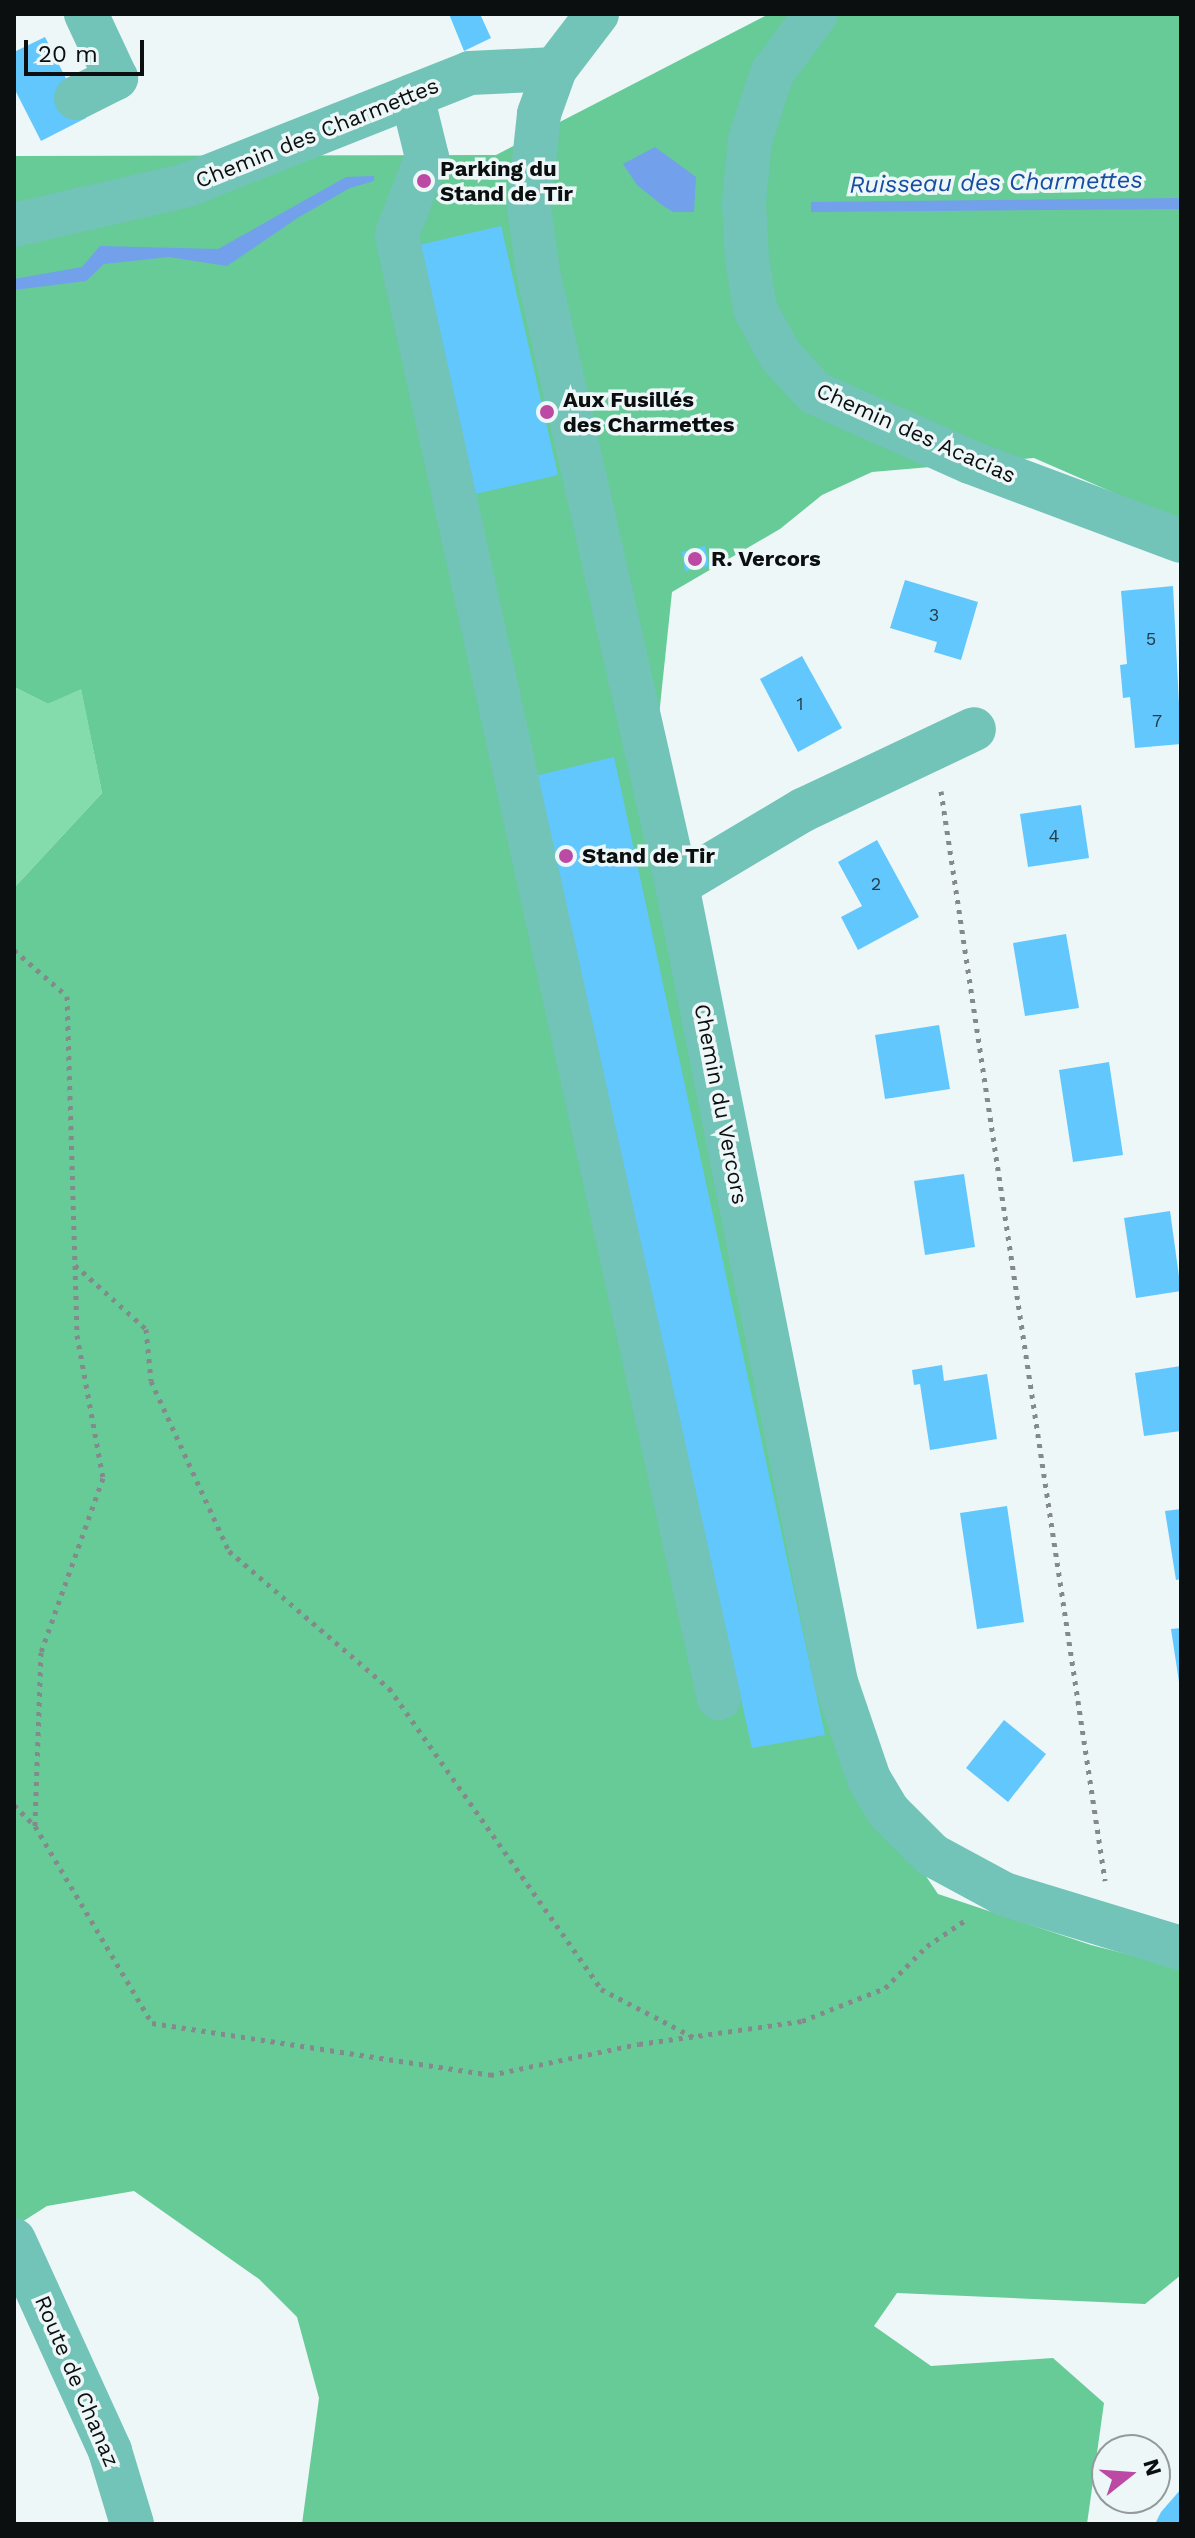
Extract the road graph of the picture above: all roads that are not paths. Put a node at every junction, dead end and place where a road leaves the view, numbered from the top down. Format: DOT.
graph roads {
  1 [pos="86,14"];
  2 [pos="597,14"];
  3 [pos="816,14"];
  4 [pos="555,69"];
  5 [pos="412,96"];
  6 [pos="76,98"];
  7 [pos="14,225"];
  8 [pos="1181,541"];
  9 [pos="974,729"];
  10 [pos="677,885"];
  11 [pos="719,1698"];
  12 [pos="1181,1948"];
  13 [pos="14,2240"];
  14 [pos="132,2524"];
  1 -- 6 [label="street"];
  2 -- 4 [label="street"];
  3 -- 8 [label="street, Chemin des Acacias"];
  4 -- 5 [label="street, Chemin des Charmettes"];
  4 -- 10 [label="street, Chemin du Vercors"];
  5 -- 7 [label="street, Chemin des Charmettes"];
  5 -- 11 [label="street"];
  9 -- 10 [label="street"];
  10 -- 12 [label="street, Chemin du Vercors"];
  13 -- 14 [label="street, Route de Chanaz"];
}
